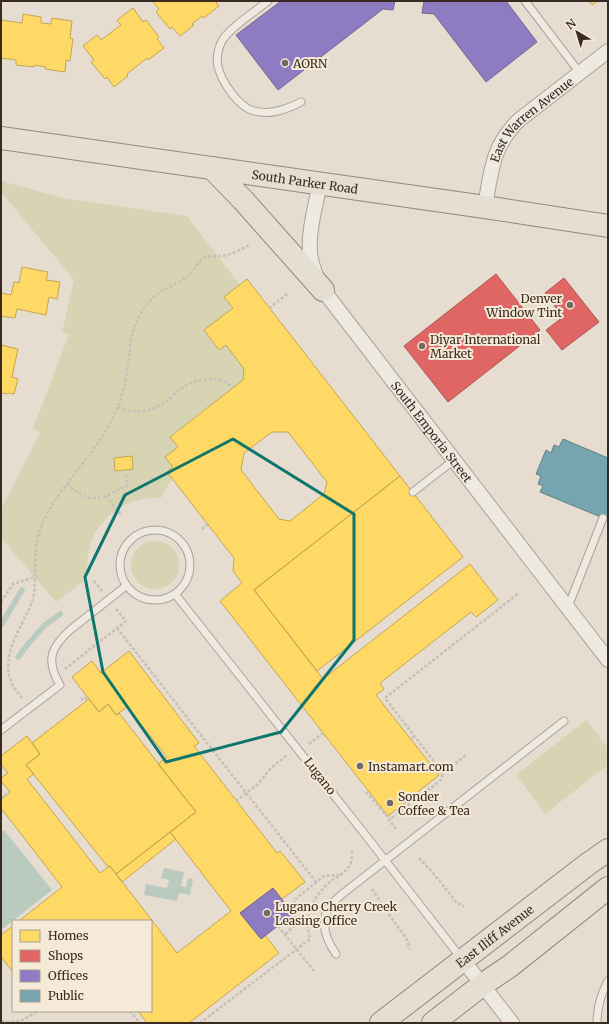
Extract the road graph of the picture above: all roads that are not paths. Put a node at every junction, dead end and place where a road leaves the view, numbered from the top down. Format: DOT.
graph roads {
  1 [pos="268,1"];
  2 [pos="525,1"];
  3 [pos="608,51"];
  4 [pos="580,73"];
  5 [pos="300,102"];
  6 [pos="1,138"];
  7 [pos="212,168"];
  8 [pos="320,183"];
  9 [pos="485,207"];
  10 [pos="608,226"];
  11 [pos="323,290"];
  12 [pos="454,460"];
  13 [pos="413,492"];
  14 [pos="603,518"];
  15 [pos="126,586"];
  16 [pos="176,594"];
  17 [pos="568,607"];
  18 [pos="608,660"];
  19 [pos="564,721"];
  20 [pos="1,730"];
  21 [pos="608,850"];
  22 [pos="386,861"];
  23 [pos="608,888"];
  24 [pos="336,954"];
  25 [pos="463,960"];
  26 [pos="608,981"];
  27 [pos="482,985"];
  28 [pos="381,1023"];
  29 [pos="433,1023"];
  30 [pos="512,1023"];
  31 [pos="597,1023"];
  1 -- 5 [label="lane"];
  2 -- 4 [label="lane"];
  3 -- 4 [label="street, East Warren Avenue"];
  4 -- 9 [label="street, East Warren Avenue"];
  6 -- 7 [label="main road, South Parker Road"];
  7 -- 8 [label="main road, South Parker Road"];
  7 -- 11 [label="main road"];
  8 -- 9 [label="main road, South Parker Road"];
  8 -- 11 [label="street, South Emporia Street"];
  9 -- 10 [label="main road, South Parker Road"];
  11 -- 12 [label="street, South Emporia Street"];
  12 -- 13 [label="lane"];
  12 -- 17 [label="street, South Emporia Street"];
  14 -- 17 [label="lane"];
  15 -- 16 [label="lane"];
  15 -- 16 [label="lane"];
  15 -- 20 [label="lane"];
  16 -- 22 [label="lane, Lugano"];
  17 -- 18 [label="street, South Emporia Street"];
  19 -- 22 [label="lane"];
  21 -- 25 [label="main road, East Iliff Avenue"];
  22 -- 24 [label="lane"];
  22 -- 25 [label="lane, Lugano"];
  23 -- 27 [label="main road"];
  25 -- 27 [label="street"];
  25 -- 28 [label="main road, East Iliff Avenue"];
  26 -- 31 [label="lane"];
  27 -- 29 [label="main road"];
  27 -- 30 [label="street"];
}
